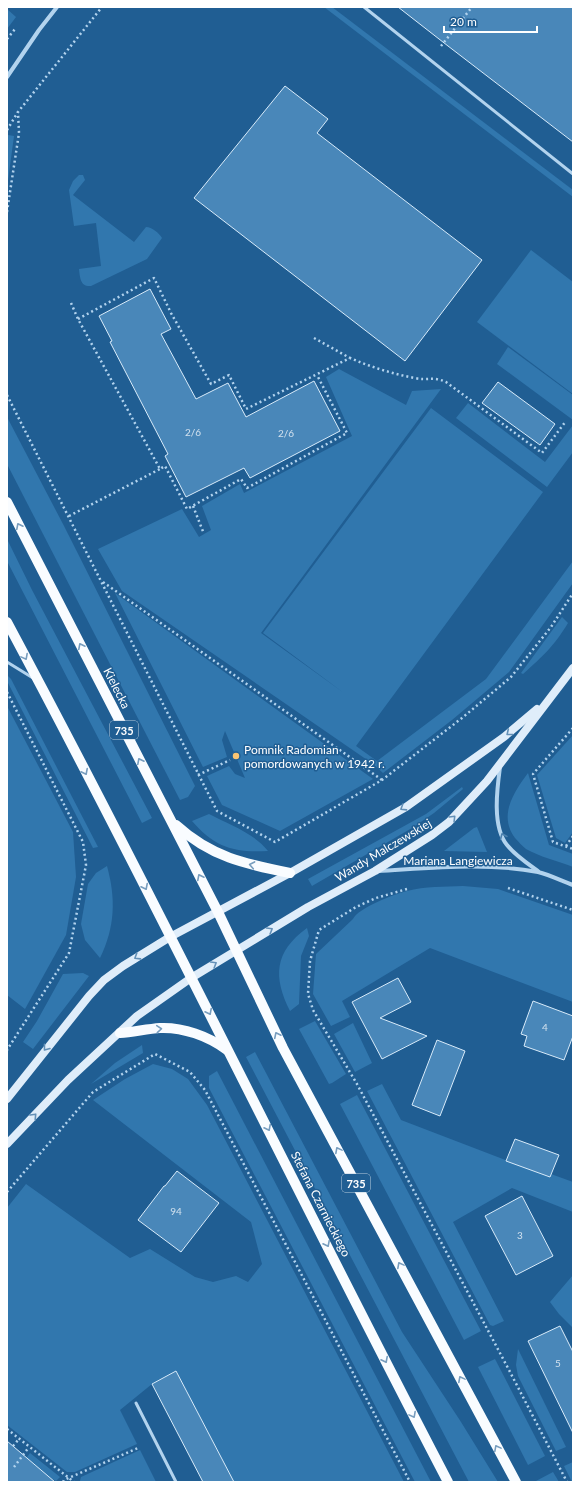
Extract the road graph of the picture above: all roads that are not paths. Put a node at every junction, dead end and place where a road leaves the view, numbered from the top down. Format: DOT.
graph roads {
  1 [pos="57,7"];
  2 [pos="364,7"];
  3 [pos="7,77"];
  4 [pos="573,174"];
  5 [pos="7,502"];
  6 [pos="7,622"];
  7 [pos="7,662"];
  8 [pos="573,668"];
  9 [pos="40,684"];
  10 [pos="549,699"];
  11 [pos="500,762"];
  12 [pos="171,820"];
  13 [pos="375,871"];
  14 [pos="290,872"];
  15 [pos="540,872"];
  16 [pos="573,885"];
  17 [pos="218,912"];
  18 [pos="170,937"];
  19 [pos="237,950"];
  20 [pos="191,978"];
  21 [pos="120,1033"];
  22 [pos="230,1052"];
  23 [pos="7,1099"];
  24 [pos="7,1144"];
  25 [pos="136,1403"];
  26 [pos="176,1482"];
  27 [pos="448,1482"];
  28 [pos="516,1482"];
  1 -- 3 [label="street"];
  2 -- 4 [label="lane"];
  12 -- 5 [label="main road, Kielecka / 735, one-way"];
  6 -- 9 [label="main road, one-way"];
  7 -- 9 [label="lane"];
  8 -- 10 [label="main road, Wandy Malczewskiej"];
  9 -- 18 [label="main road, one-way"];
  10 -- 11 [label="main road, Wandy Malczewskiej"];
  10 -- 14 [label="main road, Wandy Malczewskiej, one-way"];
  13 -- 11 [label="main road, Wandy Malczewskiej, one-way"];
  15 -- 11 [label="street, Mariana Langiewicza, one-way"];
  14 -- 12 [label="main road, one-way"];
  17 -- 12 [label="main road, Kielecka / 735, one-way"];
  13 -- 15 [label="street, Mariana Langiewicza"];
  19 -- 13 [label="main road, Wandy Malczewskiej, one-way"];
  14 -- 17 [label="main road, Wandy Malczewskiej"];
  15 -- 16 [label="street, Mariana Langiewicza"];
  17 -- 18 [label="main road, Wandy Malczewskiej"];
  17 -- 19 [label="main road, Kielecka / 735"];
  18 -- 20 [label="main road, Stefana Czarnieckiego"];
  18 -- 23 [label="main road, Wandy Malczewskiej, one-way"];
  20 -- 19 [label="main road, Wandy Malczewskiej, one-way"];
  28 -- 19 [label="main road, 735, one-way"];
  20 -- 21 [label="main road, Wandy Malczewskiej"];
  20 -- 22 [label="main road, Stefana Czarnieckiego, one-way"];
  21 -- 22 [label="main road, one-way"];
  24 -- 21 [label="main road, Wandy Malczewskiej, one-way"];
  22 -- 27 [label="main road, Stefana Czarnieckiego, one-way"];
  25 -- 26 [label="lane"];
}
